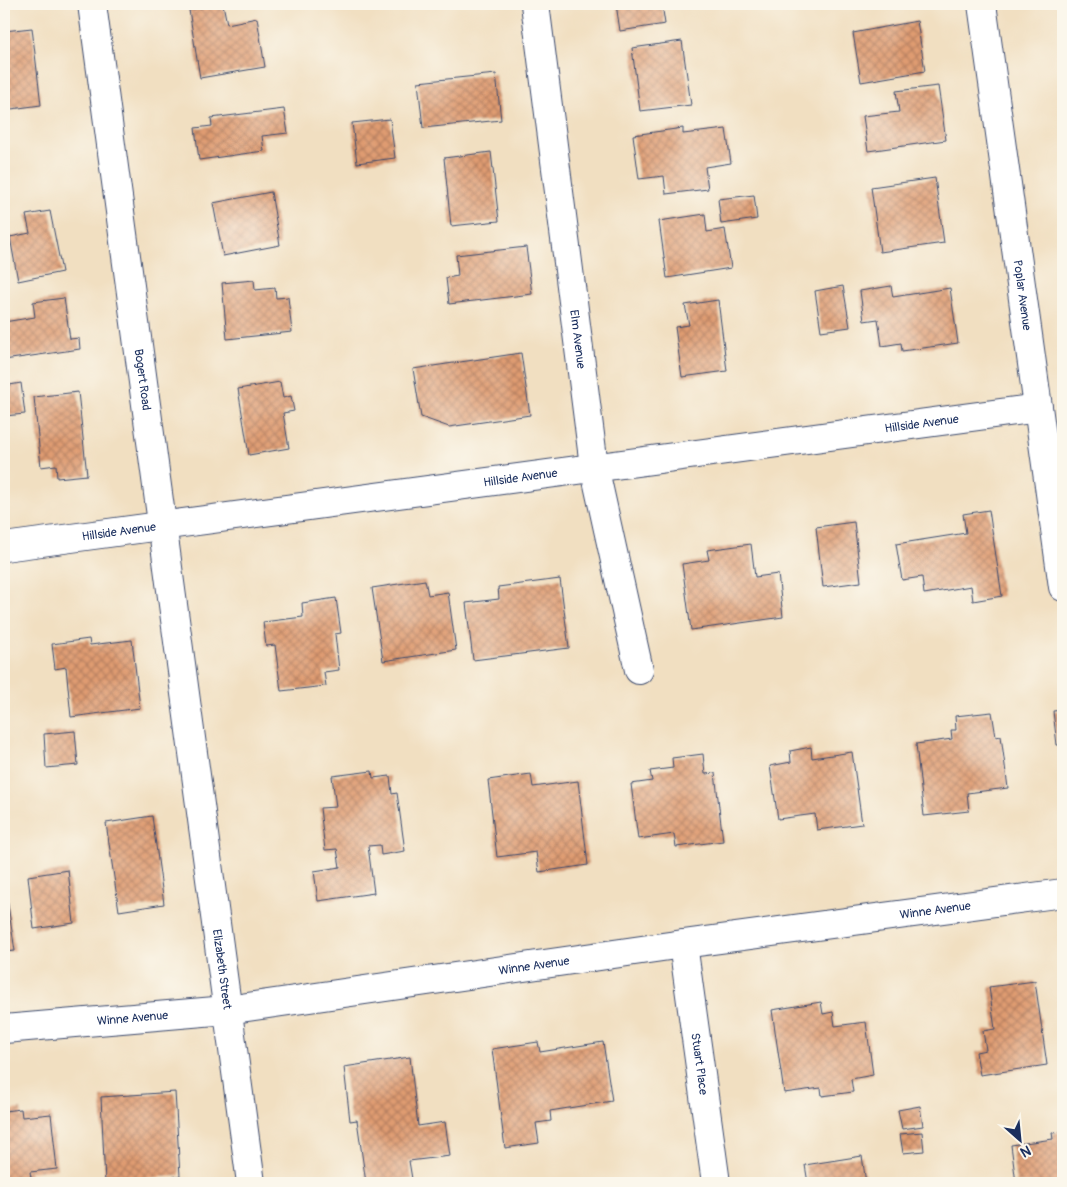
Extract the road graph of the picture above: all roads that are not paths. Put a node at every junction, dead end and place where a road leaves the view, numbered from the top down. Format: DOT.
graph roads {
  1 [pos="92,4"];
  2 [pos="535,4"];
  3 [pos="982,4"];
  4 [pos="1038,408"];
  5 [pos="594,466"];
  6 [pos="163,524"];
  7 [pos="4,547"];
  8 [pos="1063,587"];
  9 [pos="639,670"];
  10 [pos="193,755"];
  11 [pos="1063,893"];
  12 [pos="683,944"];
  13 [pos="227,1010"];
  14 [pos="4,1030"];
  15 [pos="252,1183"];
  16 [pos="716,1183"];
  1 -- 6 [label="street, Bogert Road"];
  2 -- 5 [label="street, Elm Avenue"];
  3 -- 4 [label="street, Poplar Avenue"];
  4 -- 5 [label="street, Hillside Avenue"];
  4 -- 8 [label="street, Poplar Avenue"];
  5 -- 6 [label="street, Hillside Avenue"];
  5 -- 9 [label="street, Elm Avenue"];
  6 -- 7 [label="street, Hillside Avenue"];
  6 -- 10 [label="street, Bogert Road"];
  10 -- 13 [label="street, Elizabeth Street"];
  11 -- 12 [label="street, Winne Avenue"];
  12 -- 13 [label="street, Winne Avenue"];
  12 -- 16 [label="street, Stuart Place"];
  13 -- 14 [label="street, Winne Avenue"];
  13 -- 15 [label="street, Elizabeth Street"];
}
